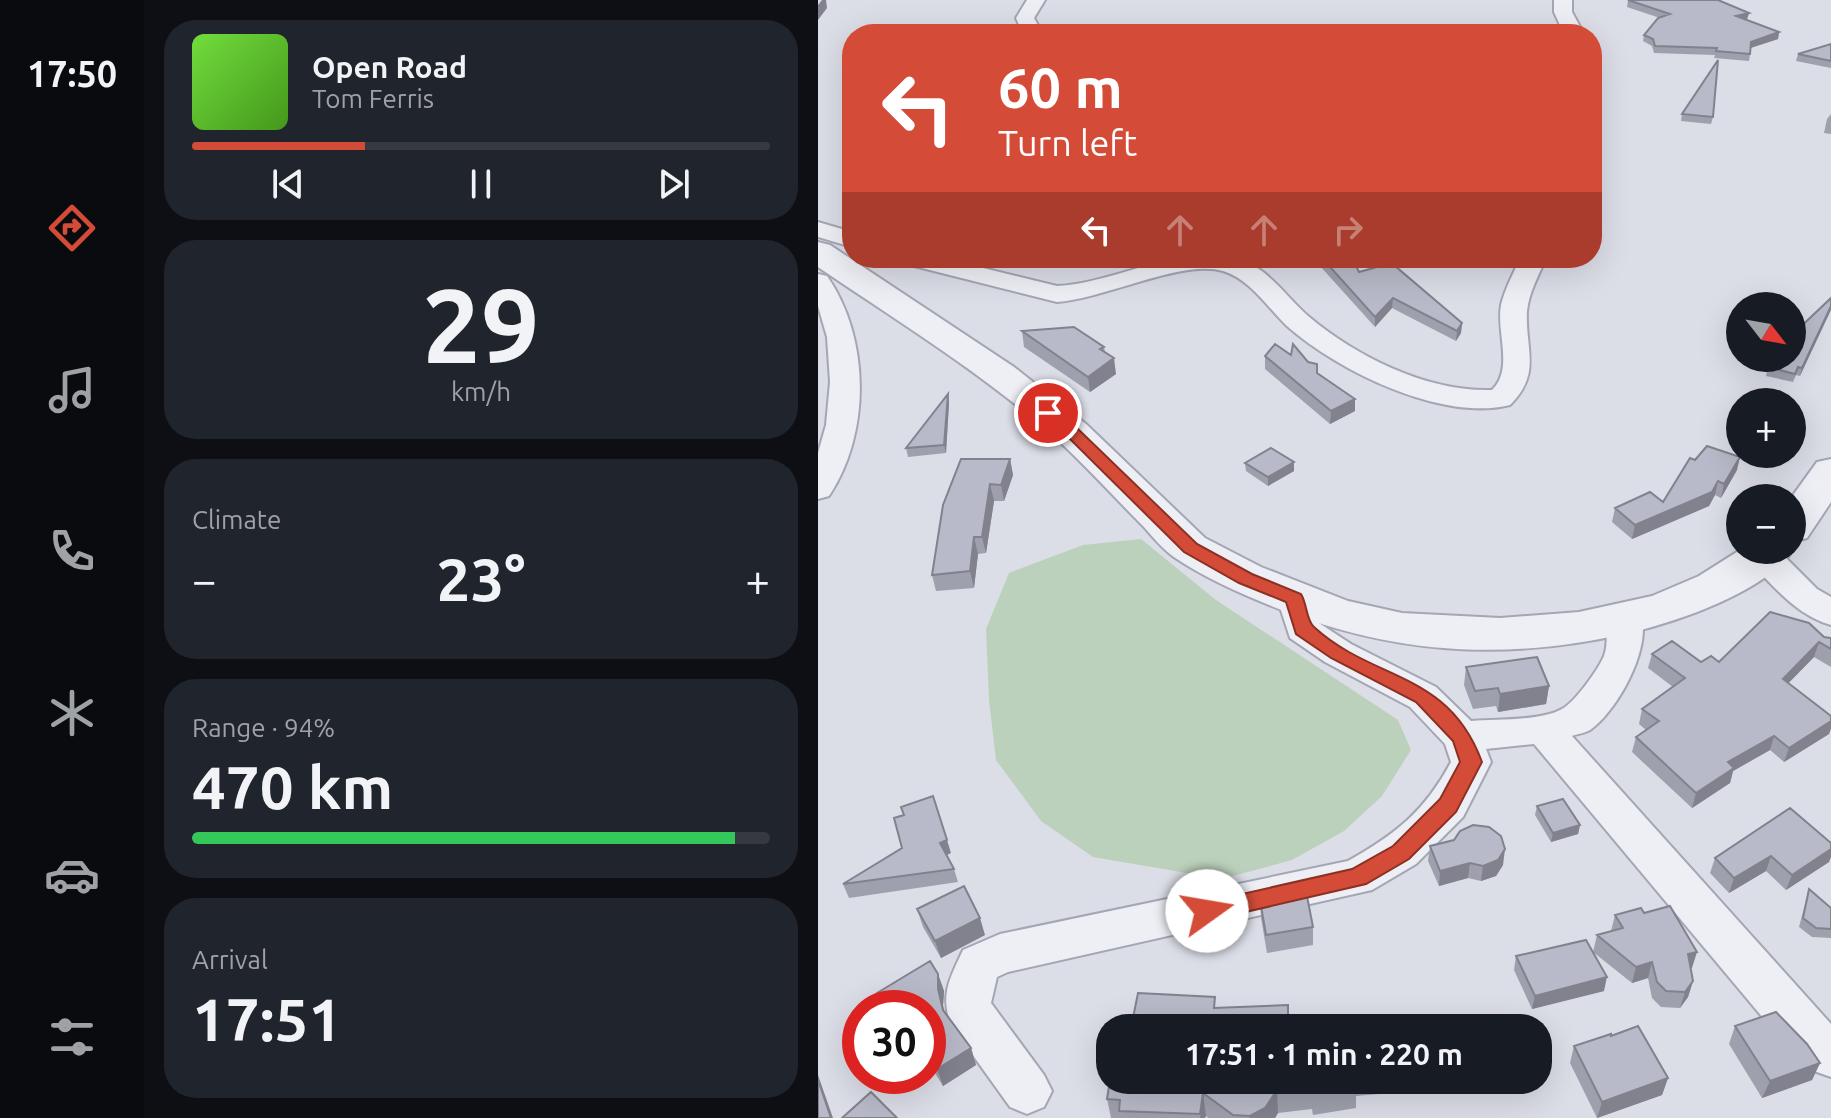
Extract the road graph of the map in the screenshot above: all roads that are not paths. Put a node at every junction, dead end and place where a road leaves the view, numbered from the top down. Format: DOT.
graph roads {
  1 [pos="1036,0"];
  2 [pos="1563,0"];
  3 [pos="1028,24"];
  4 [pos="1569,24"];
  5 [pos="818,229"];
  6 [pos="842,237"];
  7 [pos="818,252"];
  8 [pos="952,268"];
  9 [pos="1178,268"];
  10 [pos="1238,268"];
  11 [pos="1529,268"];
  12 [pos="818,282"];
  13 [pos="1831,471"];
  14 [pos="818,489"];
  15 [pos="1806,505"];
  16 [pos="1748,564"];
  17 [pos="1787,564"];
  18 [pos="1295,598"];
  19 [pos="1831,613"];
  20 [pos="1625,617"];
  21 [pos="1543,729"];
  22 [pos="1462,737"];
  23 [pos="1831,1055"];
  24 [pos="1027,1091"];
  1 -- 3 [label="street"];
  2 -- 4 [label="street"];
  5 -- 6 [label="street"];
  7 -- 18 [label="street"];
  8 -- 9 [label="street"];
  10 -- 11 [label="street"];
  12 -- 14 [label="street"];
  13 -- 15 [label="street"];
  16 -- 20 [label="street"];
  17 -- 19 [label="street"];
  18 -- 20 [label="street"];
  18 -- 22 [label="street"];
  20 -- 21 [label="street"];
  21 -- 22 [label="street"];
  21 -- 23 [label="street"];
  22 -- 24 [label="street"];
}
